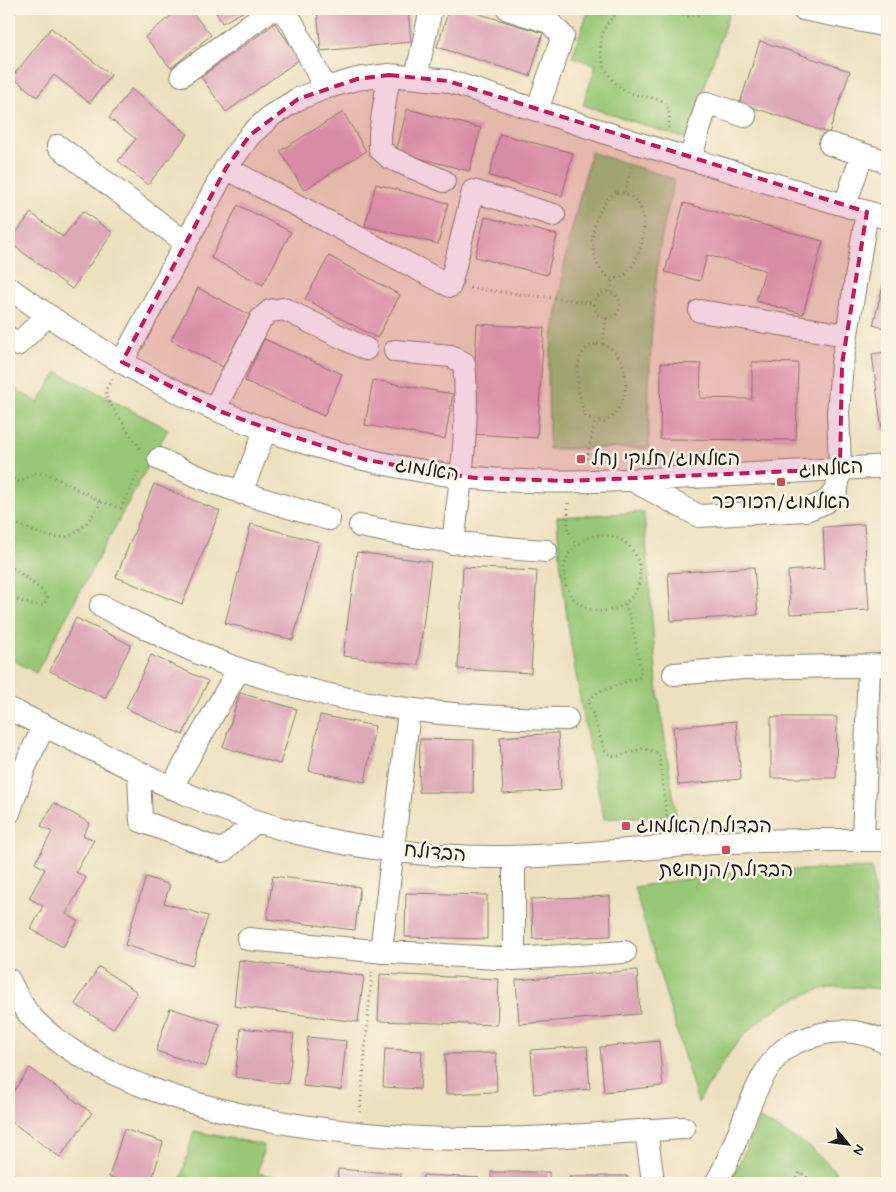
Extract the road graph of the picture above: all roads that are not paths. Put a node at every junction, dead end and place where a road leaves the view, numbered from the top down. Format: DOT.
graph roads {
  1 [pos="431,9"];
  2 [pos="508,9"];
  3 [pos="803,9"];
  4 [pos="887,26"];
  5 [pos="182,75"];
  6 [pos="389,75"];
  7 [pos="416,77"];
  8 [pos="325,88"];
  9 [pos="537,110"];
  10 [pos="745,116"];
  11 [pos="830,144"];
  12 [pos="58,146"];
  13 [pos="862,155"];
  14 [pos="690,159"];
  15 [pos="887,162"];
  16 [pos="226,168"];
  17 [pos="444,181"];
  18 [pos="845,205"];
  19 [pos="554,215"];
  20 [pos="877,215"];
  21 [pos="186,243"];
  22 [pos="9,288"];
  23 [pos="700,311"];
  24 [pos="48,315"];
  25 [pos="846,335"];
  26 [pos="12,347"];
  27 [pos="366,349"];
  28 [pos="395,352"];
  29 [pos="122,362"];
  30 [pos="215,408"];
  31 [pos="266,428"];
  32 [pos="147,458"];
  33 [pos="887,466"];
  34 [pos="840,469"];
  35 [pos="461,476"];
  36 [pos="632,480"];
  37 [pos="241,493"];
  38 [pos="329,519"];
  39 [pos="360,526"];
  40 [pos="453,543"];
  41 [pos="546,551"];
  42 [pos="101,606"];
  43 [pos="878,666"];
  44 [pos="239,668"];
  45 [pos="674,674"];
  46 [pos="9,709"];
  47 [pos="409,711"];
  48 [pos="567,719"];
  49 [pos="44,726"];
  50 [pos="139,772"];
  51 [pos="171,788"];
  52 [pos="9,813"];
  53 [pos="256,822"];
  54 [pos="863,840"];
  55 [pos="887,840"];
  56 [pos="392,849"];
  57 [pos="514,857"];
  58 [pos="248,939"];
  59 [pos="378,951"];
  60 [pos="625,952"];
  61 [pos="514,959"];
  62 [pos="9,980"];
  63 [pos="887,1043"];
  64 [pos="684,1128"];
  65 [pos="646,1130"];
  66 [pos="652,1174"];
  67 [pos="716,1183"];
  1 -- 7 [label="street"];
  2 -- 9 [label="street"];
  3 -- 4 [label="street"];
  5 -- 8 [label="street"];
  6 -- 7 [label="street"];
  6 -- 8 [label="street"];
  6 -- 17 [label="street"];
  7 -- 9 [label="street"];
  8 -- 16 [label="street"];
  9 -- 14 [label="street"];
  10 -- 14 [label="street"];
  11 -- 13 [label="street"];
  12 -- 21 [label="street"];
  13 -- 15 [label="street"];
  13 -- 18 [label="street"];
  14 -- 18 [label="street"];
  16 -- 19 [label="street"];
  16 -- 21 [label="street"];
  18 -- 20 [label="street"];
  20 -- 25 [label="street"];
  21 -- 29 [label="street"];
  22 -- 24 [label="street, האלמוג"];
  23 -- 25 [label="street"];
  24 -- 26 [label="street"];
  24 -- 29 [label="street, האלמוג"];
  25 -- 34 [label="street"];
  27 -- 30 [label="street"];
  28 -- 35 [label="street"];
  29 -- 30 [label="street, האלמוג"];
  30 -- 31 [label="street, האלמוג"];
  31 -- 35 [label="street, האלמוג"];
  31 -- 37 [label="street"];
  32 -- 37 [label="street"];
  33 -- 34 [label="street, האלמוג"];
  34 -- 36 [label="street, האלמוג"];
  34 -- 36 [label="street"];
  35 -- 36 [label="street, האלמוג"];
  35 -- 40 [label="street"];
  37 -- 38 [label="street"];
  39 -- 40 [label="street"];
  40 -- 41 [label="street"];
  42 -- 44 [label="street"];
  43 -- 45 [label="street"];
  43 -- 54 [label="street"];
  44 -- 47 [label="street"];
  44 -- 51 [label="street"];
  46 -- 49 [label="street, הבדולח"];
  47 -- 48 [label="street"];
  47 -- 56 [label="street"];
  49 -- 50 [label="street, הבדולח"];
  49 -- 52 [label="street"];
  50 -- 51 [label="street, הבדולח"];
  50 -- 53 [label="street"];
  51 -- 53 [label="street, הבדולח"];
  53 -- 56 [label="street, הבדולח"];
  54 -- 55 [label="street, הבדולח"];
  54 -- 57 [label="street, הבדולח"];
  56 -- 57 [label="street, הבדולח"];
  56 -- 59 [label="street"];
  57 -- 61 [label="street"];
  58 -- 59 [label="street"];
  59 -- 61 [label="street"];
  60 -- 61 [label="street"];
  62 -- 65 [label="street"];
  63 -- 67 [label="street"];
  64 -- 65 [label="street"];
  65 -- 66 [label="street"];
}
